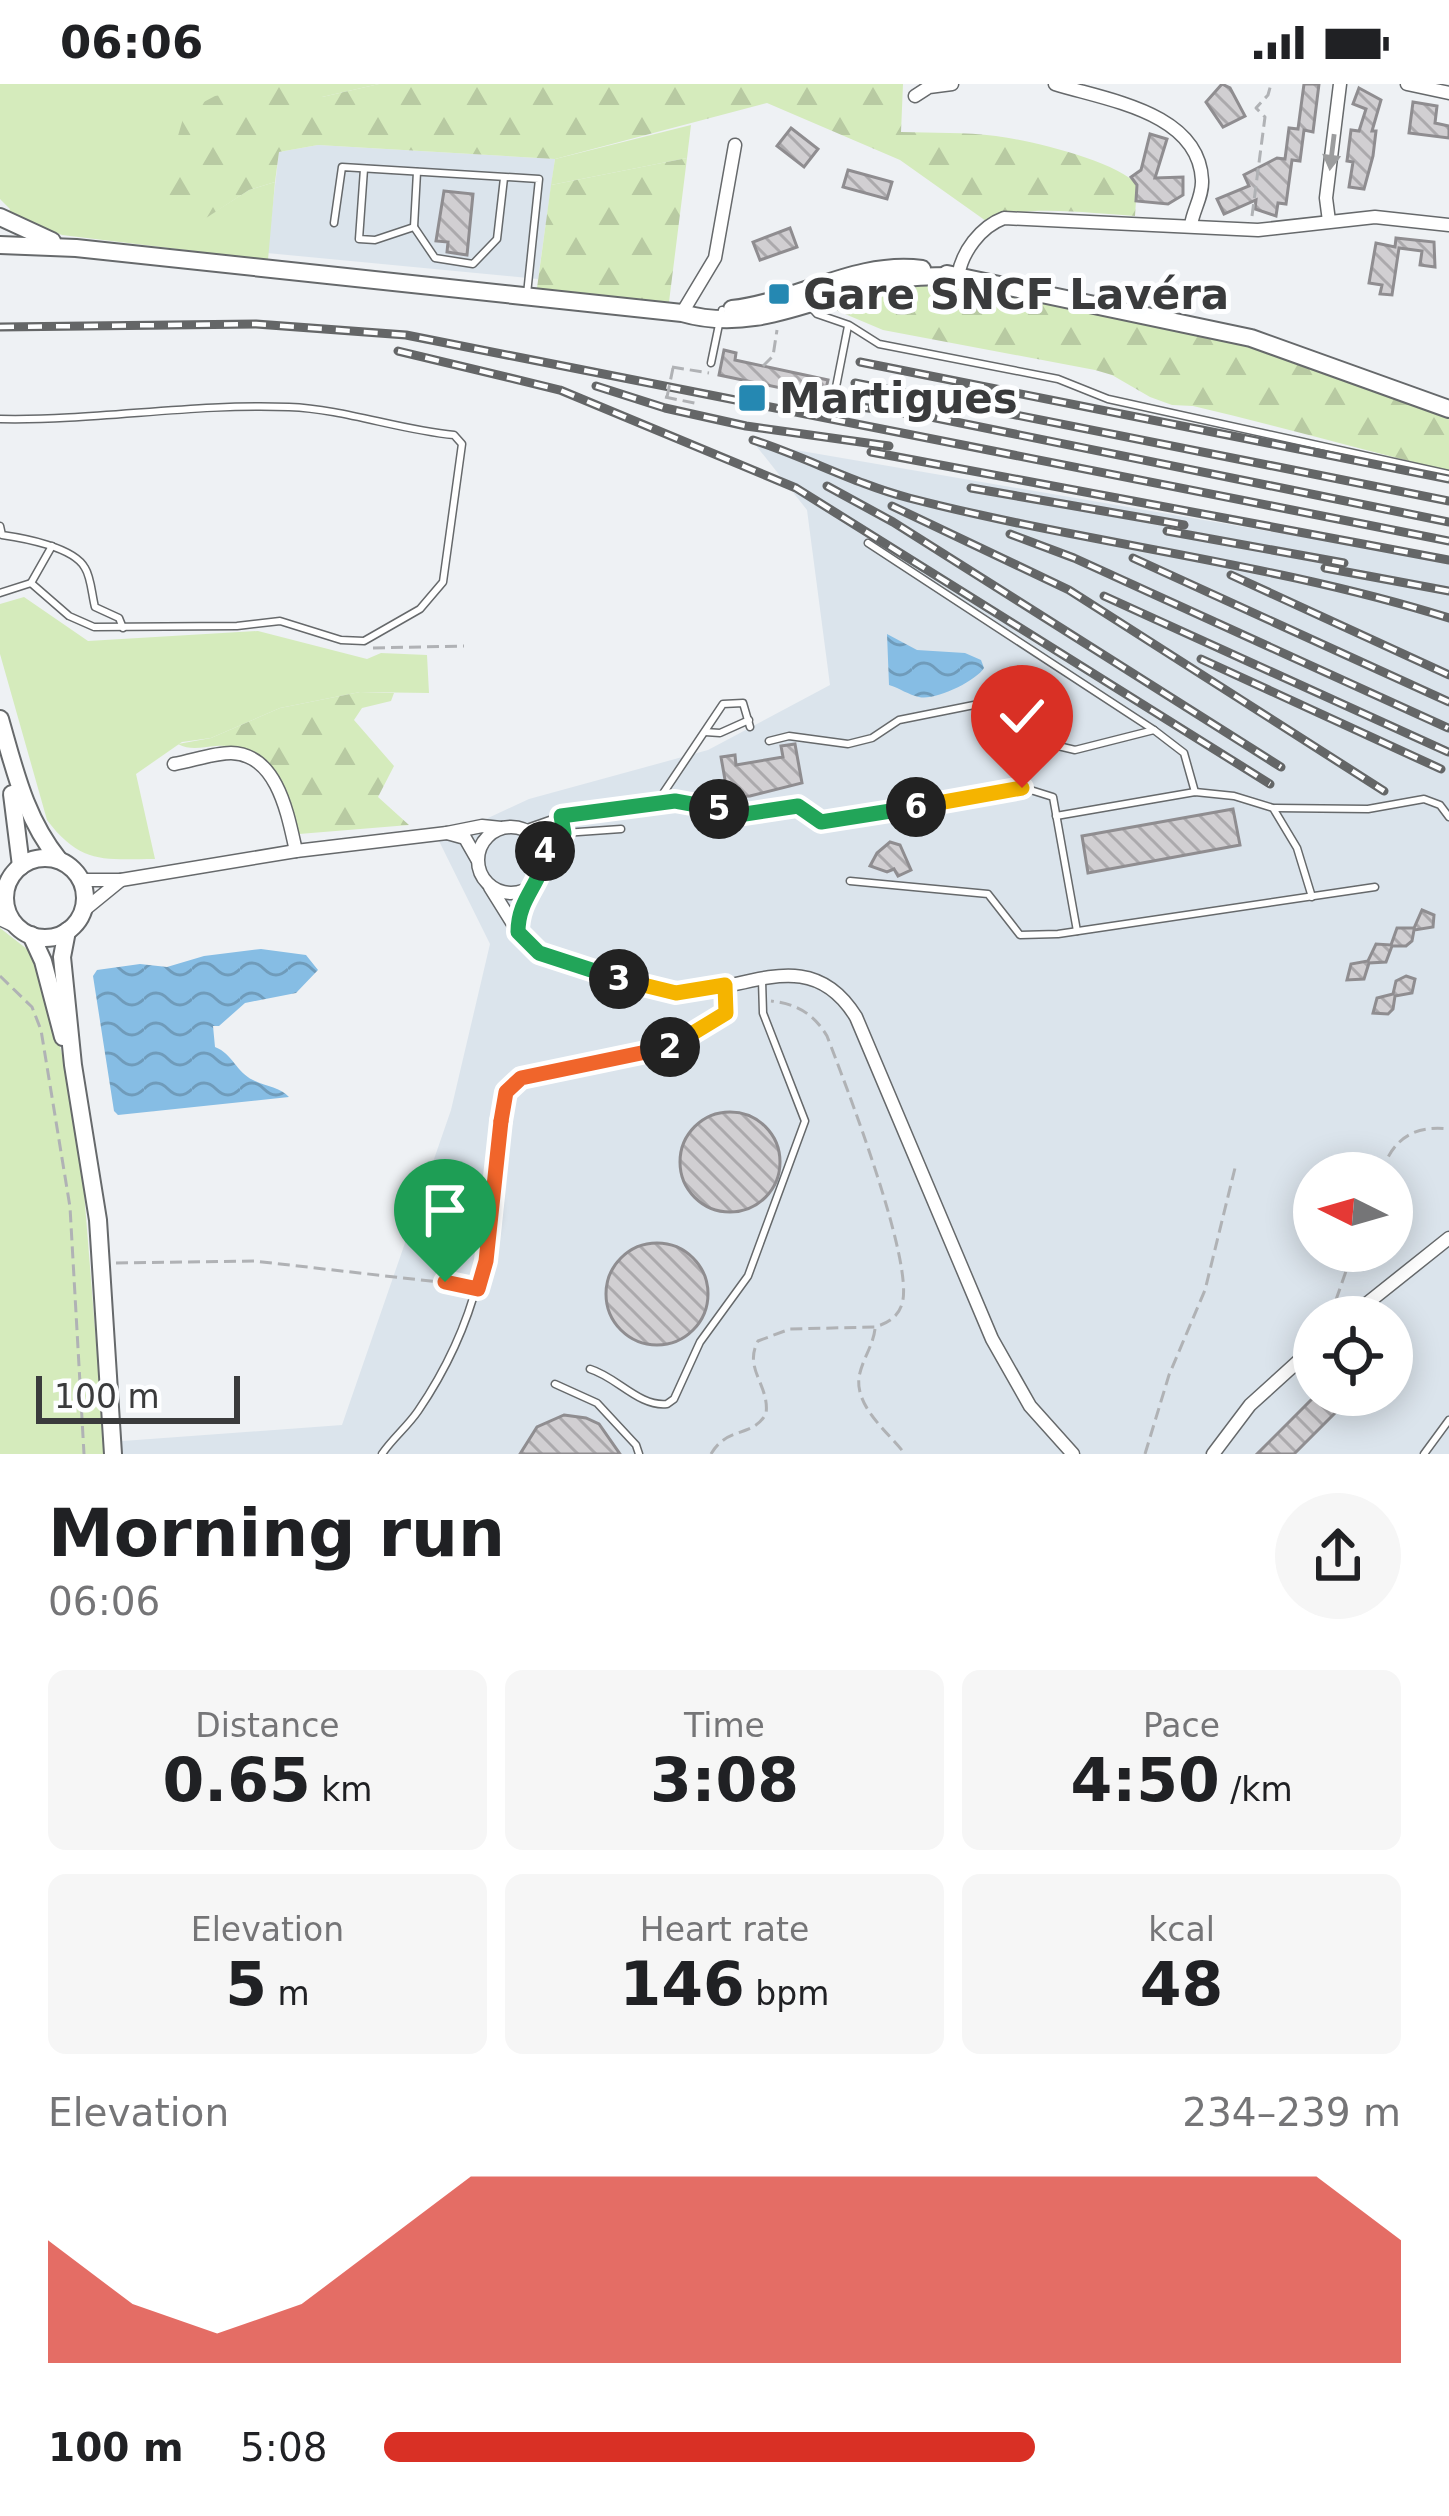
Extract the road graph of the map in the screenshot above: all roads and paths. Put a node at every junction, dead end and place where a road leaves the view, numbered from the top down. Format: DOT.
graph roads {
  1 [pos="952,84"];
  2 [pos="1055,84"];
  3 [pos="1271,84"];
  4 [pos="1340,84"];
  5 [pos="1407,84"];
  6 [pos="1449,93"];
  7 [pos="915,96"];
  8 [pos="735,145"];
  9 [pos="364,169"];
  10 [pos="417,172"];
  11 [pos="503,178"];
  12 [pos="0,217"];
  13 [pos="1329,221"];
  14 [pos="334,223"];
  15 [pos="1191,225"];
  16 [pos="1449,225"];
  17 [pos="414,227"];
  18 [pos="1251,230"];
  19 [pos="0,245"];
  20 [pos="76,248"];
  21 [pos="958,276"];
  22 [pos="526,298"];
  23 [pos="806,299"];
  24 [pos="682,314"];
  25 [pos="722,315"];
  26 [pos="778,322"];
  27 [pos="848,325"];
  28 [pos="711,362"];
  29 [pos="764,366"];
  30 [pos="706,374"];
  31 [pos="836,387"];
  32 [pos="699,404"];
  33 [pos="1449,409"];
  34 [pos="0,419"];
  35 [pos="1449,475"];
  36 [pos="0,526"];
  37 [pos="868,543"];
  38 [pos="52,546"];
  39 [pos="31,583"];
  40 [pos="0,593"];
  41 [pos="123,628"];
  42 [pos="354,642"];
  43 [pos="464,646"];
  44 [pos="0,721"];
  45 [pos="1154,730"];
  46 [pos="705,733"];
  47 [pos="769,741"];
  48 [pos="174,764"];
  49 [pos="1195,792"];
  50 [pos="662,803"];
  51 [pos="1273,808"];
  52 [pos="561,816"];
  53 [pos="1056,816"];
  54 [pos="1449,817"];
  55 [pos="502,828"];
  56 [pos="524,829"];
  57 [pos="621,829"];
  58 [pos="447,833"];
  59 [pos="564,833"];
  60 [pos="296,851"];
  61 [pos="544,853"];
  62 [pos="59,860"];
  63 [pos="478,860"];
  64 [pos="20,866"];
  65 [pos="81,880"];
  66 [pos="121,880"];
  67 [pos="850,881"];
  68 [pos="489,886"];
  69 [pos="1375,887"];
  70 [pos="3,888"];
  71 [pos="528,889"];
  72 [pos="1312,897"];
  73 [pos="82,911"];
  74 [pos="0,919"];
  75 [pos="67,931"];
  76 [pos="1077,931"];
  77 [pos="25,932"];
  78 [pos="518,932"];
  79 [pos="0,976"];
  80 [pos="762,977"];
  81 [pos="725,985"];
  82 [pos="763,1000"];
  83 [pos="73,1065"];
  84 [pos="1449,1129"];
  85 [pos="1390,1152"];
  86 [pos="1236,1164"];
  87 [pos="1449,1238"];
  88 [pos="101,1264"];
  89 [pos="478,1289"];
  90 [pos="1376,1296"];
  91 [pos="875,1327"];
  92 [pos="1293,1366"];
  93 [pos="590,1369"];
  94 [pos="555,1384"];
  95 [pos="1449,1420"];
  96 [pos="84,1454"];
  97 [pos="113,1454"];
  98 [pos="382,1454"];
  99 [pos="639,1454"];
  100 [pos="711,1454"];
  101 [pos="904,1454"];
  102 [pos="1073,1454"];
  103 [pos="1145,1454"];
  104 [pos="1213,1454"];
  105 [pos="1424,1454"];
  1 -- 7 [label="street"];
  2 -- 15 [label="street"];
  3 -- 18 [label="path"];
  4 -- 13 [label="street, one-way"];
  5 -- 6 [label="street"];
  8 -- 24 [label="street"];
  9 -- 10 [label="lane"];
  9 -- 14 [label="lane"];
  9 -- 17 [label="lane"];
  10 -- 11 [label="lane"];
  10 -- 17 [label="lane"];
  11 -- 17 [label="lane"];
  11 -- 22 [label="lane"];
  12 -- 20 [label="street"];
  13 -- 16 [label="street"];
  13 -- 18 [label="street"];
  15 -- 18 [label="street"];
  15 -- 21 [label="street"];
  19 -- 20 [label="street"];
  20 -- 22 [label="street"];
  21 -- 23 [label="street"];
  21 -- 33 [label="street"];
  22 -- 24 [label="street"];
  23 -- 25 [label="street"];
  23 -- 27 [label="lane"];
  24 -- 25 [label="street"];
  25 -- 28 [label="lane"];
  26 -- 29 [label="path"];
  27 -- 31 [label="lane"];
  27 -- 35 [label="lane"];
  30 -- 32 [label="path, bridge"];
  34 -- 42 [label="lane"];
  36 -- 38 [label="lane"];
  37 -- 45 [label="lane"];
  38 -- 39 [label="lane"];
  38 -- 41 [label="lane"];
  39 -- 40 [label="lane"];
  39 -- 41 [label="lane"];
  41 -- 42 [label="lane"];
  42 -- 43 [label="path"];
  44 -- 62 [label="street"];
  44 -- 64 [label="street"];
  45 -- 47 [label="lane"];
  45 -- 49 [label="lane"];
  46 -- 46 [label="lane"];
  46 -- 50 [label="lane"];
  48 -- 60 [label="street"];
  49 -- 51 [label="lane"];
  49 -- 53 [label="lane"];
  50 -- 52 [label="lane"];
  50 -- 53 [label="lane"];
  51 -- 54 [label="lane"];
  51 -- 72 [label="lane"];
  52 -- 56 [label="lane"];
  52 -- 59 [label="lane"];
  53 -- 76 [label="lane"];
  55 -- 56 [label="street"];
  55 -- 58 [label="street"];
  55 -- 63 [label="street"];
  56 -- 61 [label="street"];
  57 -- 59 [label="lane"];
  58 -- 60 [label="street"];
  58 -- 63 [label="street"];
  59 -- 61 [label="lane"];
  60 -- 66 [label="street"];
  61 -- 71 [label="street"];
  62 -- 64 [label="street"];
  62 -- 65 [label="street"];
  63 -- 68 [label="street"];
  64 -- 70 [label="street"];
  65 -- 66 [label="street"];
  65 -- 73 [label="street"];
  66 -- 73 [label="street"];
  67 -- 76 [label="lane"];
  68 -- 71 [label="street"];
  68 -- 78 [label="street"];
  69 -- 72 [label="lane"];
  70 -- 77 [label="street"];
  71 -- 78 [label="street"];
  72 -- 76 [label="lane"];
  73 -- 75 [label="street"];
  74 -- 77 [label="street"];
  75 -- 77 [label="street"];
  75 -- 83 [label="street"];
  77 -- 83 [label="street"];
  78 -- 81 [label="street"];
  79 -- 96 [label="path"];
  80 -- 81 [label="street"];
  80 -- 82 [label="lane"];
  80 -- 102 [label="street"];
  81 -- 89 [label="lane"];
  82 -- 91 [label="path"];
  82 -- 93 [label="lane"];
  83 -- 88 [label="street"];
  84 -- 85 [label="path"];
  86 -- 103 [label="path"];
  87 -- 90 [label="street"];
  88 -- 89 [label="path"];
  88 -- 97 [label="street"];
  89 -- 98 [label="lane"];
  91 -- 100 [label="path"];
  91 -- 101 [label="path"];
  92 -- 104 [label="street"];
  94 -- 99 [label="lane"];
  95 -- 105 [label="lane"];
}
